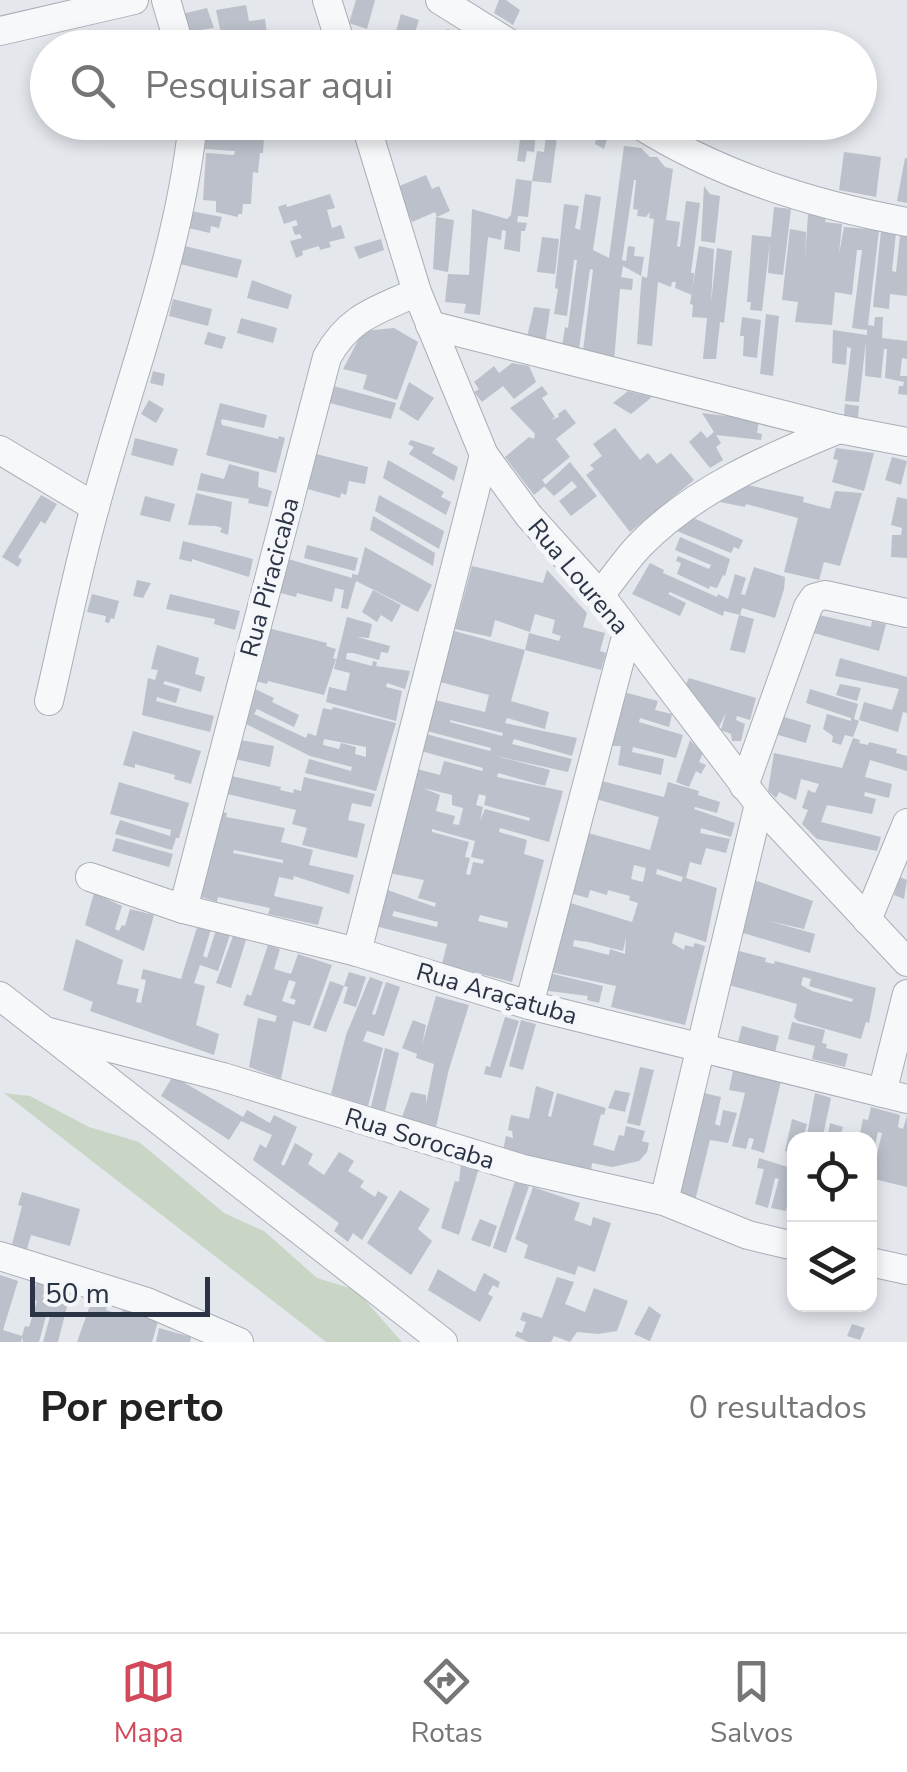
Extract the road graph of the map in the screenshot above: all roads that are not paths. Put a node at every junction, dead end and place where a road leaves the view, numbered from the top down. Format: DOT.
graph roads {
  1 [pos="134,0"];
  2 [pos="166,0"];
  3 [pos="327,0"];
  4 [pos="440,0"];
  5 [pos="175,30"];
  6 [pos="336,30"];
  7 [pos="488,30"];
  8 [pos="0,31"];
  9 [pos="190,140"];
  10 [pos="371,140"];
  11 [pos="668,140"];
  12 [pos="907,222"];
  13 [pos="417,292"];
  14 [pos="430,325"];
  15 [pos="839,430"];
  16 [pos="907,442"];
  17 [pos="0,450"];
  18 [pos="484,454"];
  19 [pos="95,507"];
  20 [pos="600,595"];
  21 [pos="907,613"];
  22 [pos="626,634"];
  23 [pos="49,701"];
  24 [pos="752,795"];
  25 [pos="907,823"];
  26 [pos="90,877"];
  27 [pos="182,909"];
  28 [pos="867,920"];
  29 [pos="357,952"];
  30 [pos="907,962"];
  31 [pos="907,994"];
  32 [pos="0,996"];
  33 [pos="529,1004"];
  34 [pos="45,1031"];
  35 [pos="702,1048"];
  36 [pos="894,1096"];
  37 [pos="664,1201"];
  38 [pos="787,1244"];
  39 [pos="0,1256"];
  40 [pos="877,1264"];
  41 [pos="907,1270"];
  42 [pos="239,1342"];
  43 [pos="443,1342"];
  1 -- 8 [label="street"];
  2 -- 5 [label="street"];
  3 -- 6 [label="street"];
  4 -- 7 [label="street"];
  9 -- 19 [label="street"];
  10 -- 13 [label="street, Rua Lourena"];
  11 -- 12 [label="street"];
  13 -- 14 [label="street, Rua Lourena"];
  13 -- 27 [label="street, Rua Piracicaba"];
  14 -- 15 [label="street"];
  14 -- 18 [label="street, Rua Lourena"];
  15 -- 16 [label="street"];
  15 -- 20 [label="street"];
  17 -- 19 [label="street"];
  18 -- 20 [label="street, Rua Lourena"];
  18 -- 29 [label="street"];
  19 -- 23 [label="street"];
  20 -- 22 [label="street, Rua Lourena"];
  21 -- 24 [label="street"];
  22 -- 24 [label="street, Rua Lourena"];
  22 -- 33 [label="street"];
  24 -- 28 [label="street, Rua Lourena"];
  24 -- 35 [label="street"];
  25 -- 28 [label="street"];
  26 -- 27 [label="street, Rua Araçatuba"];
  27 -- 29 [label="street, Rua Araçatuba"];
  28 -- 30 [label="street, Rua Lourena"];
  29 -- 33 [label="street, Rua Araçatuba"];
  31 -- 36 [label="street"];
  32 -- 34 [label="street"];
  33 -- 35 [label="street, Rua Araçatuba"];
  34 -- 37 [label="street, Rua Sorocaba"];
  34 -- 43 [label="street"];
  35 -- 36 [label="street, Rua Araçatuba"];
  35 -- 37 [label="street"];
  37 -- 38 [label="street, Rua Sorocaba"];
  39 -- 42 [label="street"];
  40 -- 41 [label="street"];
}
